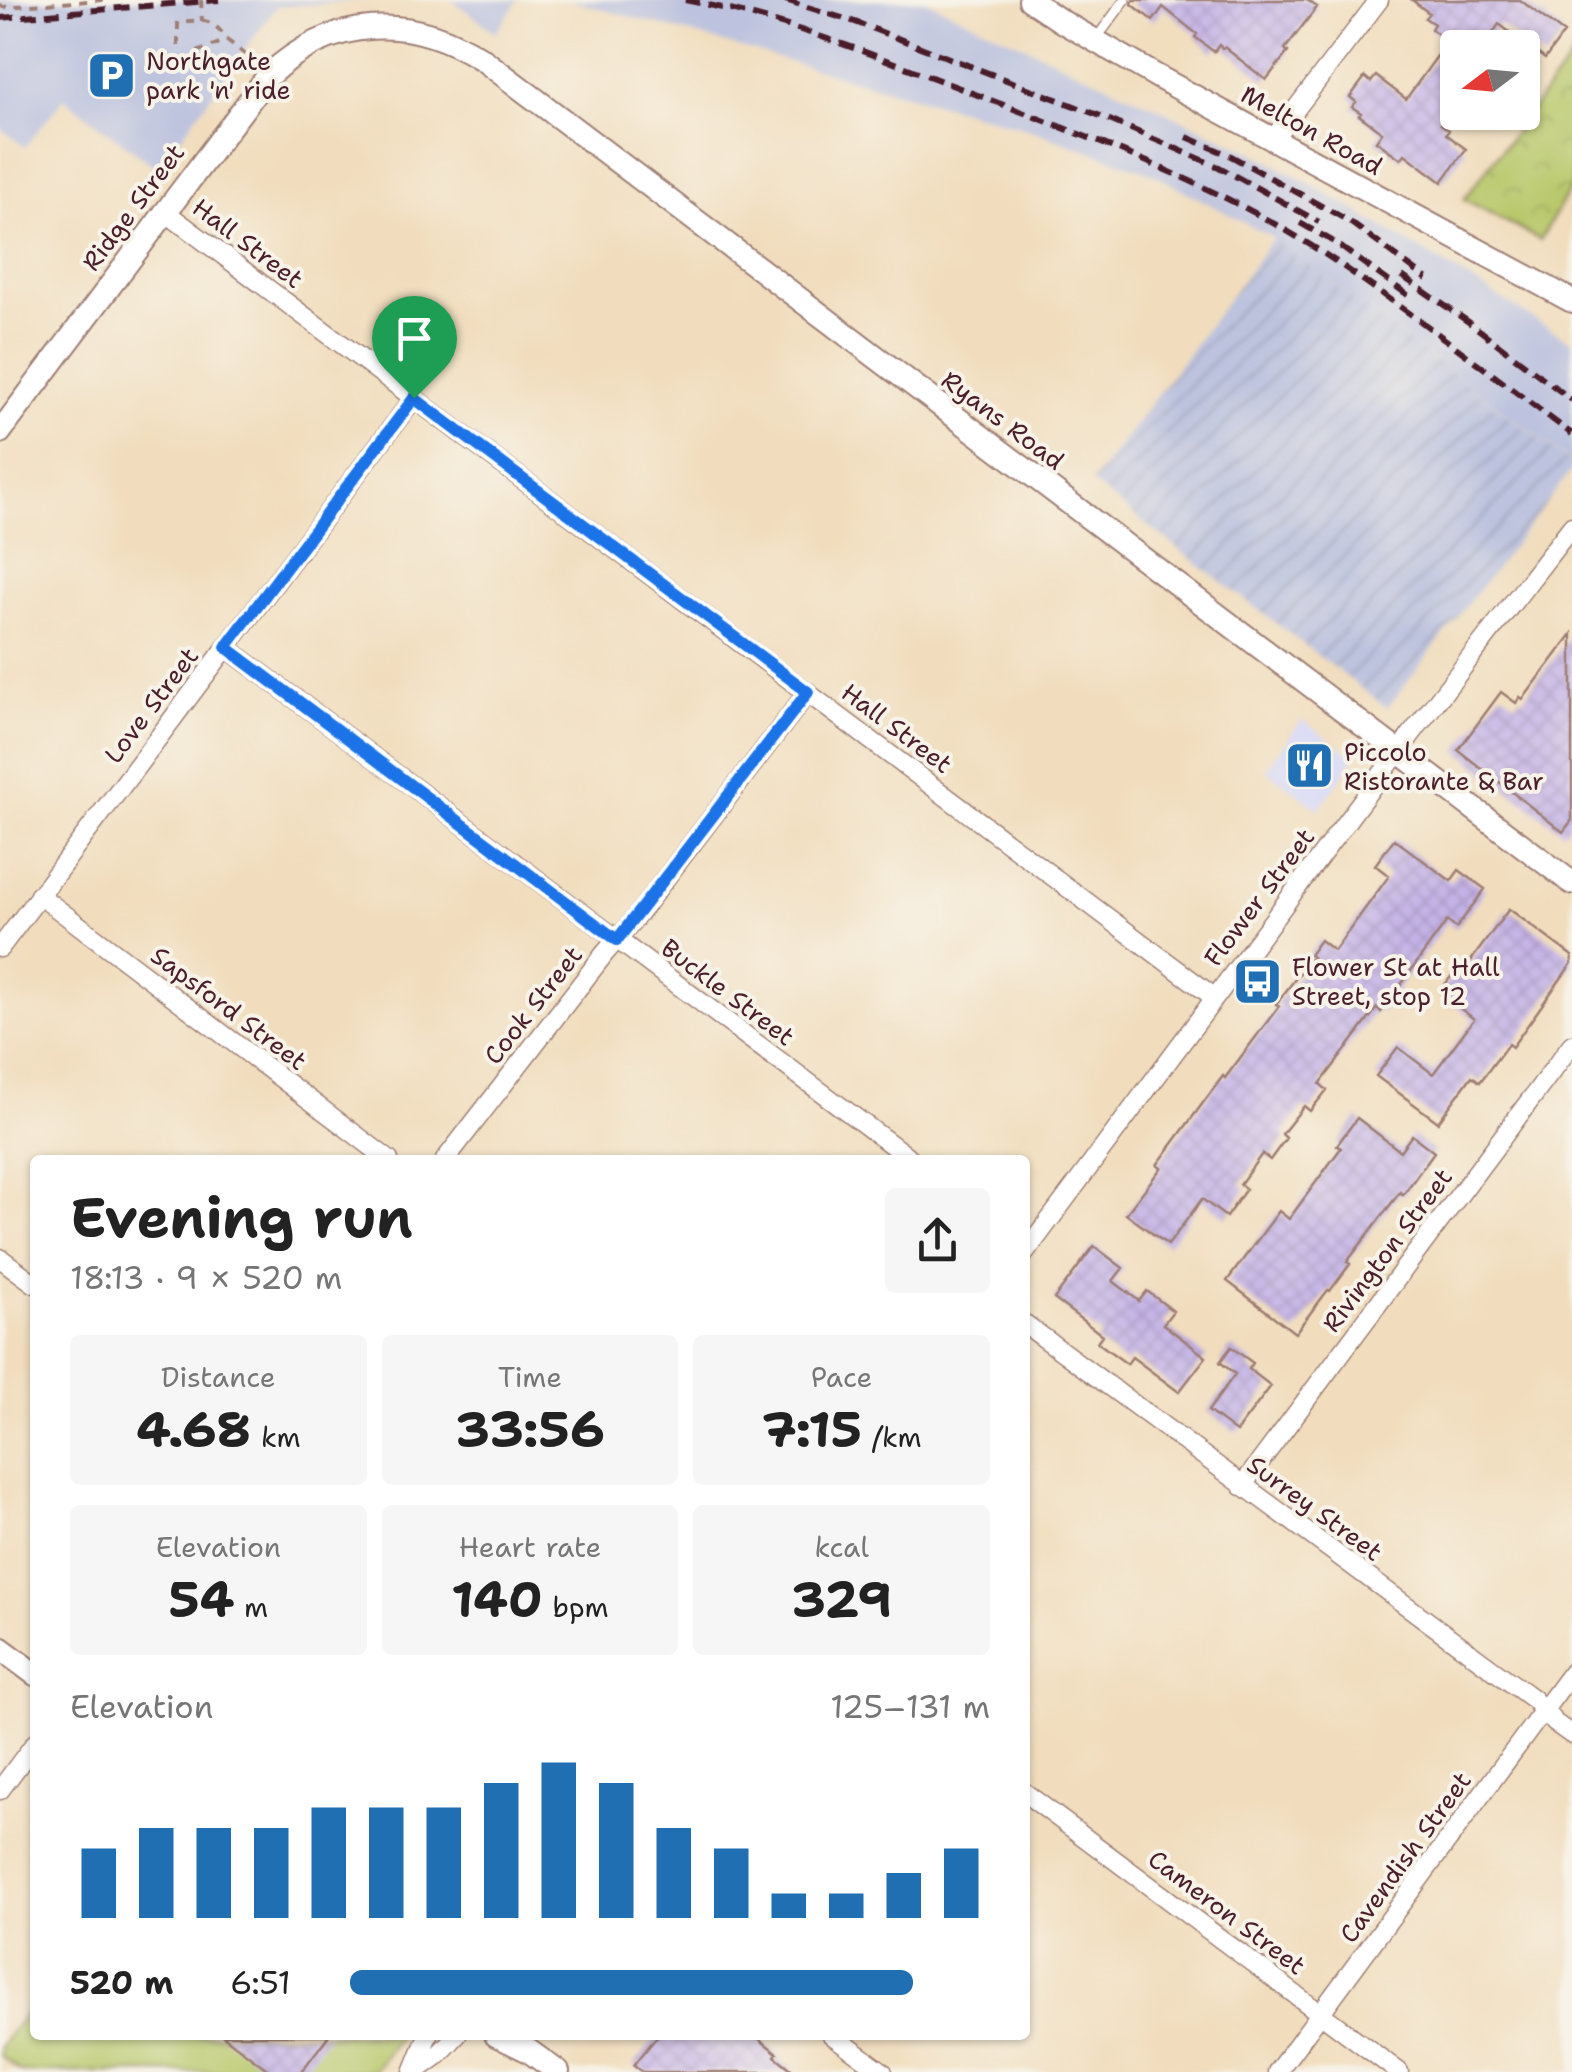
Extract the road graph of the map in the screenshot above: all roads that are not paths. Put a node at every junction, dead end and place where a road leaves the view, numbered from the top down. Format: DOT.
graph roads {
  1 [pos="1030,0"];
  2 [pos="1125,0"];
  3 [pos="1379,0"];
  4 [pos="389,27"];
  5 [pos="1095,41"];
  6 [pos="1273,139"];
  7 [pos="164,212"];
  8 [pos="1572,301"];
  9 [pos="414,398"];
  10 [pos="0,432"];
  11 [pos="1572,526"];
  12 [pos="226,647"];
  13 [pos="808,692"];
  14 [pos="1398,754"];
  15 [pos="1572,883"];
  16 [pos="38,895"];
  17 [pos="617,940"];
  18 [pos="0,948"];
  19 [pos="1215,998"];
  20 [pos="1572,1044"];
  21 [pos="381,1155"];
  22 [pos="449,1155"];
  23 [pos="905,1155"];
  24 [pos="1030,1243"];
  25 [pos="0,1258"];
  26 [pos="30,1280"];
  27 [pos="1030,1328"];
  28 [pos="1242,1486"];
  29 [pos="0,1648"];
  30 [pos="30,1670"];
  31 [pos="1572,1672"];
  32 [pos="1544,1711"];
  33 [pos="1572,1735"];
  34 [pos="30,1750"];
  35 [pos="0,1790"];
  36 [pos="1030,1796"];
  37 [pos="1320,2013"];
  38 [pos="426,2040"];
  39 [pos="453,2040"];
  40 [pos="839,2040"];
  41 [pos="524,2043"];
  42 [pos="414,2072"];
  43 [pos="558,2072"];
  44 [pos="883,2072"];
  45 [pos="1277,2072"];
  46 [pos="1399,2072"];
  1 -- 5 [label="street, Melton Road"];
  2 -- 5 [label="lane"];
  3 -- 6 [label="street"];
  4 -- 7 [label="street, Ridge Street"];
  4 -- 14 [label="street, Ryans Road"];
  5 -- 6 [label="street, Melton Road"];
  6 -- 8 [label="street, Melton Road"];
  7 -- 9 [label="street, Hall Street"];
  7 -- 10 [label="street, Ridge Street"];
  9 -- 12 [label="street, Love Street"];
  9 -- 13 [label="street, Hall Street"];
  11 -- 14 [label="street, Flower Street"];
  12 -- 16 [label="street, Love Street"];
  12 -- 17 [label="street, Buckle Street"];
  13 -- 17 [label="street, Cook Street"];
  13 -- 19 [label="street, Hall Street"];
  14 -- 15 [label="street, Ryans Road"];
  14 -- 19 [label="street, Flower Street"];
  16 -- 18 [label="street, Love Street"];
  16 -- 21 [label="street, Sapsford Street"];
  17 -- 22 [label="street, Cook Street"];
  17 -- 23 [label="street, Buckle Street"];
  19 -- 24 [label="street, Flower Street"];
  20 -- 28 [label="street, Rivington Street"];
  25 -- 26 [label="street"];
  27 -- 28 [label="street, Surrey Street"];
  28 -- 32 [label="street, Surrey Street"];
  29 -- 30 [label="street"];
  31 -- 32 [label="street, Cavendish Street"];
  32 -- 33 [label="street, Surrey Street"];
  32 -- 37 [label="street, Cavendish Street"];
  34 -- 35 [label="street"];
  36 -- 37 [label="street, Cameron Street"];
  37 -- 45 [label="street, Cavendish Street"];
  37 -- 46 [label="street, Cameron Street"];
  38 -- 42 [label="street"];
  39 -- 42 [label="street"];
  40 -- 44 [label="street"];
  41 -- 43 [label="street"];
}
